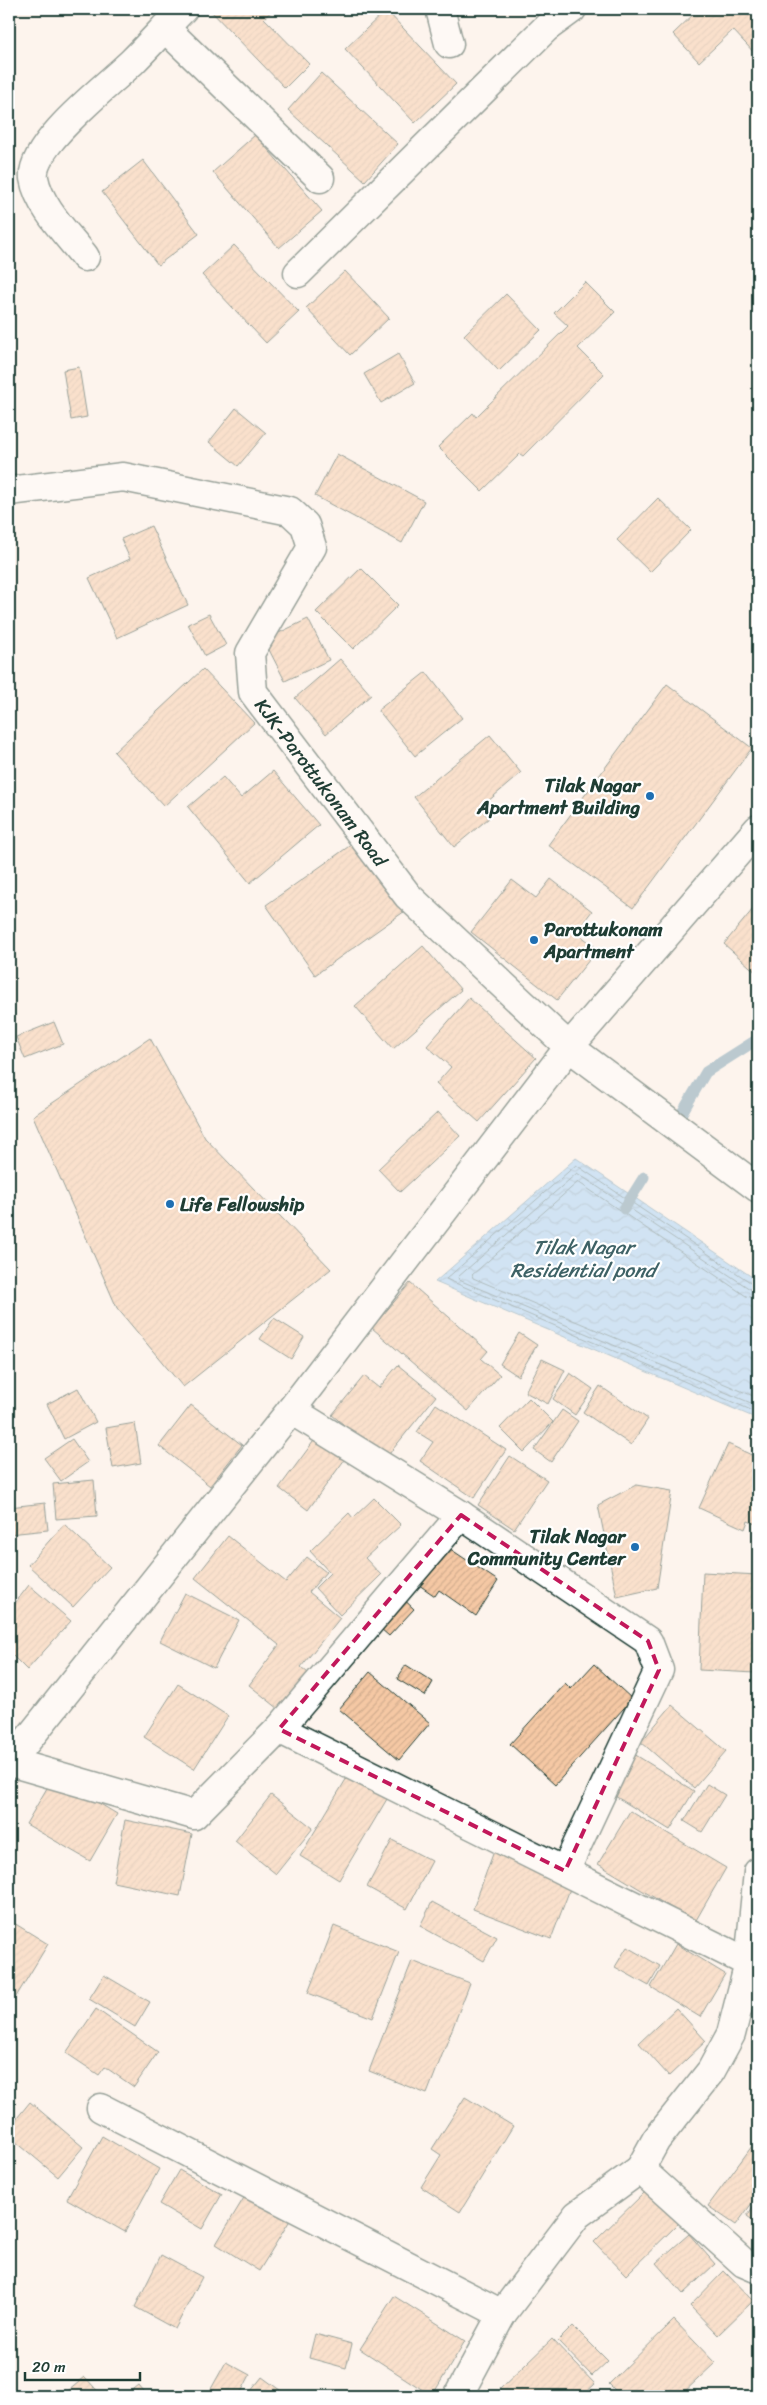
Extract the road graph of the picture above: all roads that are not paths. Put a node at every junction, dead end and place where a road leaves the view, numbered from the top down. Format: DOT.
graph roads {
  1 [pos="440,9"];
  2 [pos="572,9"];
  3 [pos="174,18"];
  4 [pos="448,44"];
  5 [pos="320,178"];
  6 [pos="85,257"];
  7 [pos="298,273"];
  8 [pos="9,491"];
  9 [pos="758,829"];
  10 [pos="569,1047"];
  11 [pos="758,1188"];
  12 [pos="291,1410"];
  13 [pos="461,1514"];
  14 [pos="279,1729"];
  15 [pos="10,1762"];
  16 [pos="566,1872"];
  17 [pos="758,1872"];
  18 [pos="749,1963"];
  19 [pos="101,2108"];
  20 [pos="640,2169"];
  21 [pos="758,2269"];
  22 [pos="502,2314"];
  23 [pos="458,2396"];
  1 -- 4 [label="street"];
  2 -- 7 [label="street"];
  3 -- 5 [label="street"];
  3 -- 6 [label="street"];
  8 -- 10 [label="street, KJK-Parottukonam Road"];
  9 -- 10 [label="street"];
  10 -- 11 [label="street, KJK-Parottukonam Road"];
  10 -- 12 [label="street"];
  12 -- 13 [label="street"];
  12 -- 15 [label="street"];
  13 -- 14 [label="street"];
  13 -- 16 [label="street"];
  14 -- 15 [label="street"];
  14 -- 16 [label="street"];
  16 -- 18 [label="street"];
  17 -- 18 [label="street"];
  18 -- 20 [label="street"];
  19 -- 22 [label="street"];
  20 -- 21 [label="street"];
  20 -- 22 [label="street"];
  22 -- 23 [label="street"];
}
